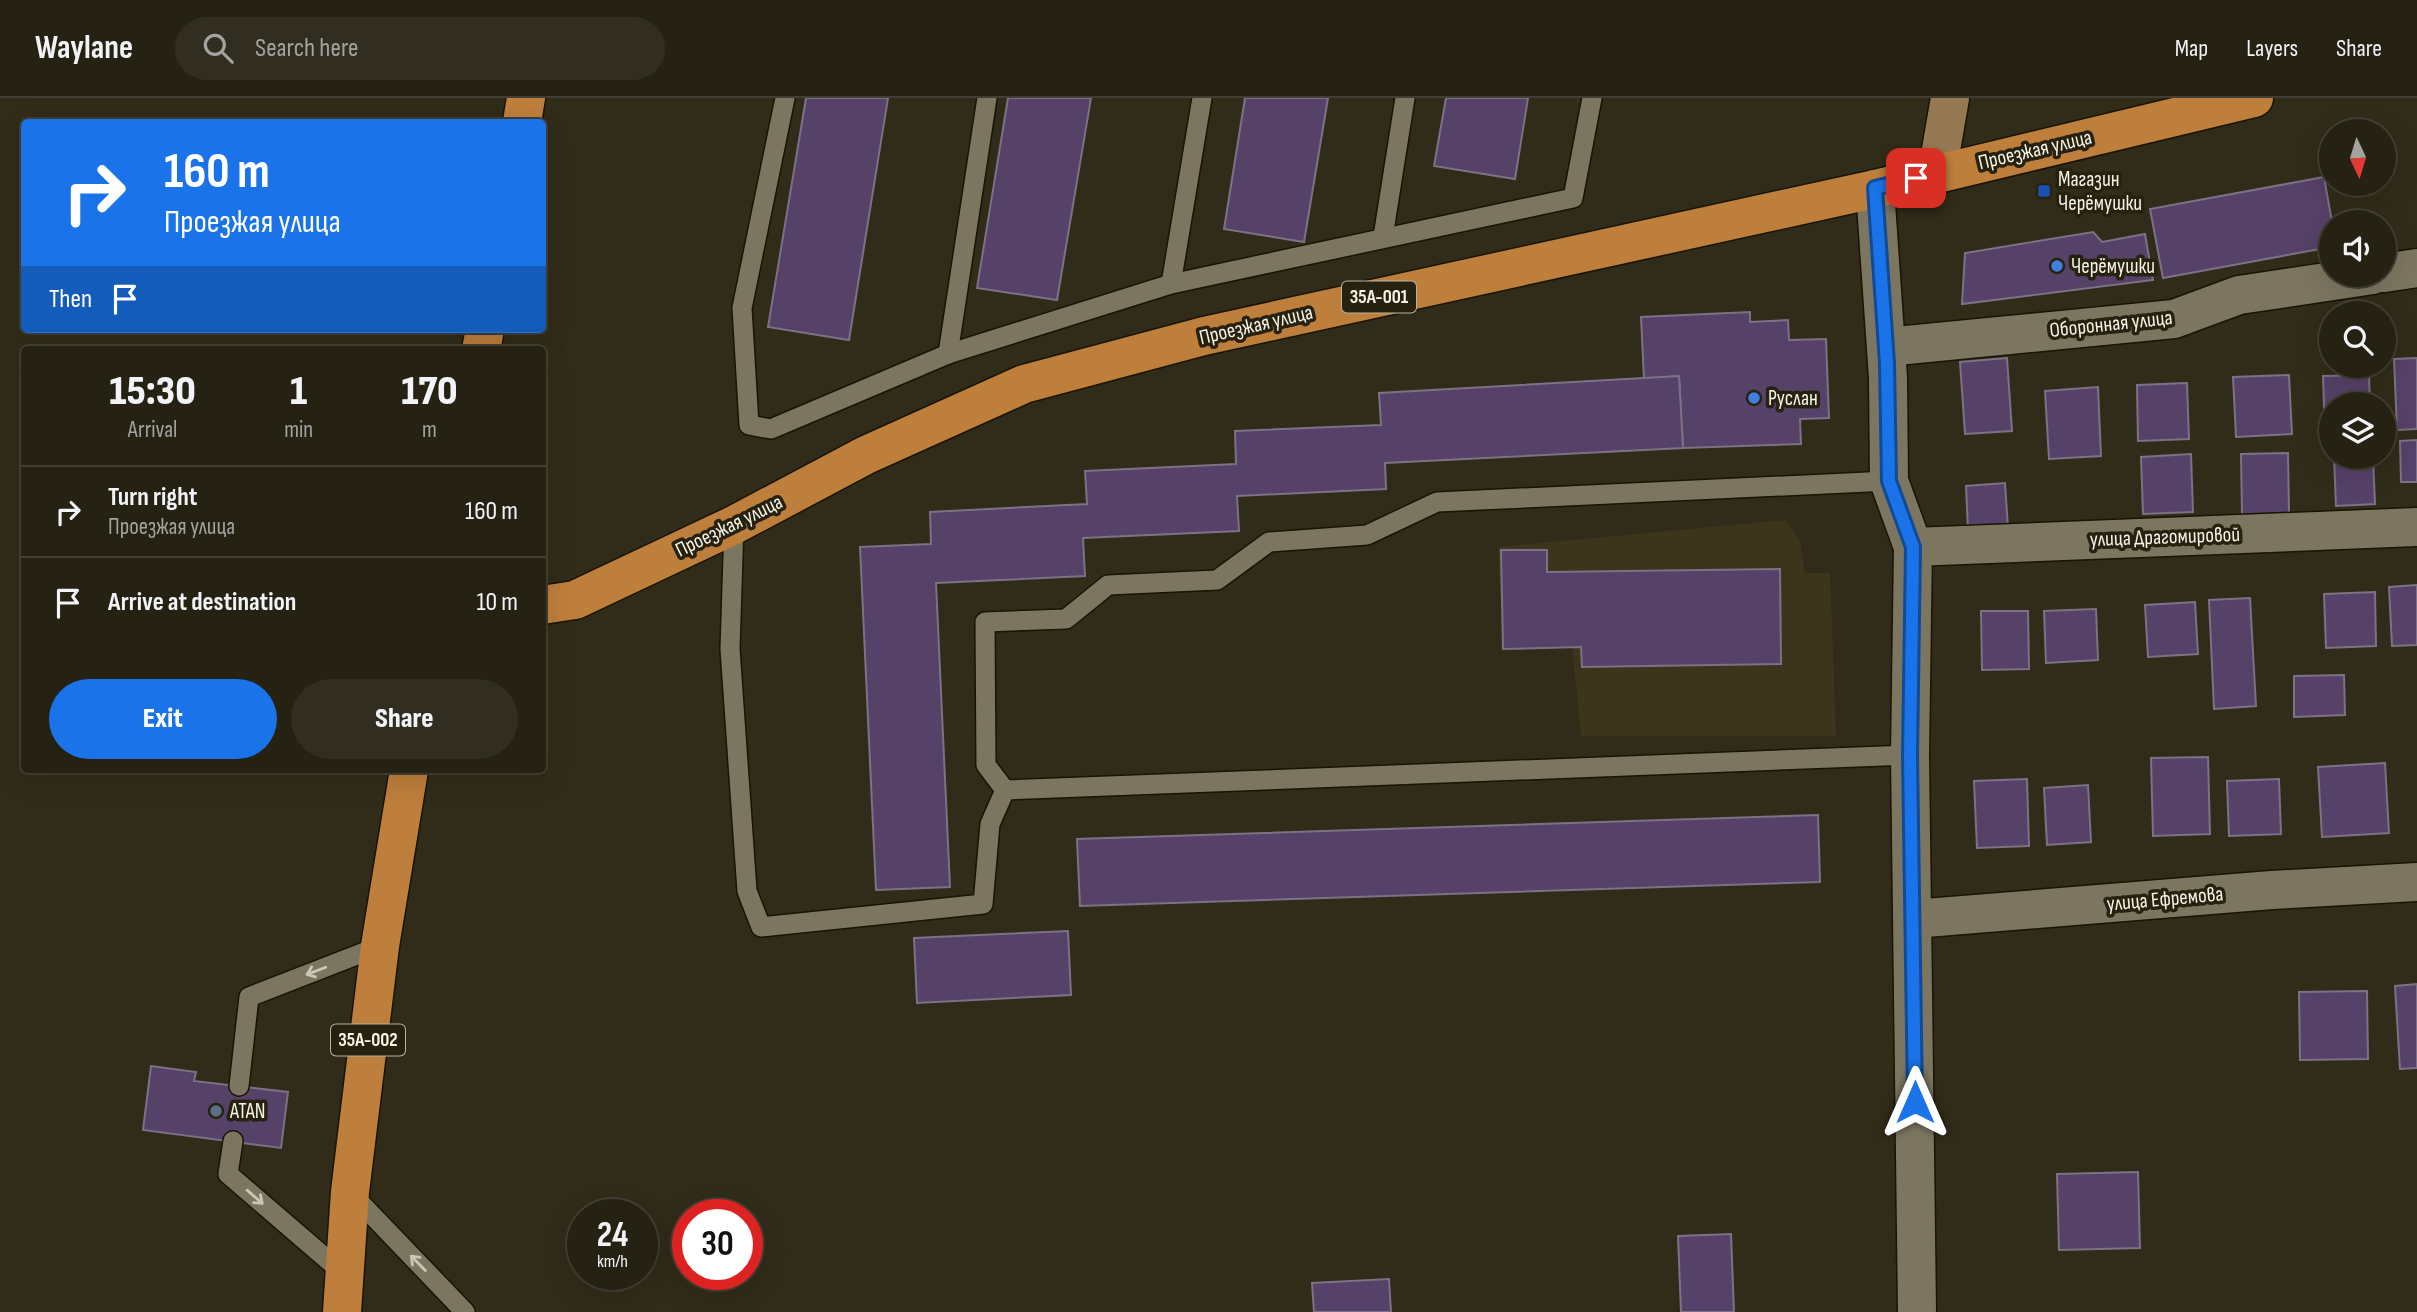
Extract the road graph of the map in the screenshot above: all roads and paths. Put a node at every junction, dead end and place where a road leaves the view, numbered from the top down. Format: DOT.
graph roads {
  1 [pos="526,98"];
  2 [pos="785,98"];
  3 [pos="987,98"];
  4 [pos="1202,98"];
  5 [pos="1405,98"];
  6 [pos="1592,98"];
  7 [pos="1950,98"];
  8 [pos="2254,98"];
  9 [pos="522,119"];
  10 [pos="1937,173"];
  11 [pos="1875,188"];
  12 [pos="1383,237"];
  13 [pos="2417,268"];
  14 [pos="2396,271"];
  15 [pos="2319,283"];
  16 [pos="1171,284"];
  17 [pos="1886,347"];
  18 [pos="948,354"];
  19 [pos="1889,481"];
  20 [pos="734,525"];
  21 [pos="2417,527"];
  22 [pos="1913,547"];
  23 [pos="546,604"];
  24 [pos="1910,755"];
  25 [pos="409,773"];
  26 [pos="1005,790"];
  27 [pos="2417,881"];
  28 [pos="1913,919"];
  29 [pos="380,946"];
  30 [pos="239,1086"];
  31 [pos="233,1141"];
  32 [pos="350,1192"];
  33 [pos="343,1273"];
  34 [pos="342,1312"];
  35 [pos="465,1312"];
  36 [pos="1916,1312"];
  1 -- 9 [label="highway"];
  2 -- 18 [label="lane"];
  3 -- 18 [label="lane"];
  4 -- 16 [label="lane"];
  5 -- 12 [label="lane"];
  6 -- 12 [label="lane"];
  7 -- 10 [label="main road"];
  8 -- 10 [label="highway, Проезжая улица / 35А-001"];
  10 -- 11 [label="highway, Проезжая улица / 35А-001"];
  11 -- 17 [label="street"];
  11 -- 20 [label="highway, Проезжая улица / 35А-001"];
  12 -- 16 [label="lane"];
  13 -- 14 [label="street"];
  15 -- 17 [label="street, Оборонная улица"];
  16 -- 18 [label="lane"];
  17 -- 19 [label="street"];
  19 -- 22 [label="street"];
  19 -- 26 [label="lane"];
  20 -- 23 [label="highway, Проезжая улица / 35А-001"];
  20 -- 26 [label="lane"];
  21 -- 22 [label="street, улица Драгомировой"];
  22 -- 24 [label="street"];
  24 -- 26 [label="lane"];
  24 -- 28 [label="street"];
  25 -- 29 [label="highway, 35А-002"];
  27 -- 28 [label="street, улица Ефремова"];
  28 -- 36 [label="street"];
  29 -- 30 [label="lane, one-way"];
  29 -- 32 [label="highway, 35А-002"];
  31 -- 33 [label="lane, one-way"];
  32 -- 33 [label="highway, 35А-002"];
  35 -- 32 [label="lane, one-way"];
  33 -- 34 [label="highway, 35А-002"];
}
